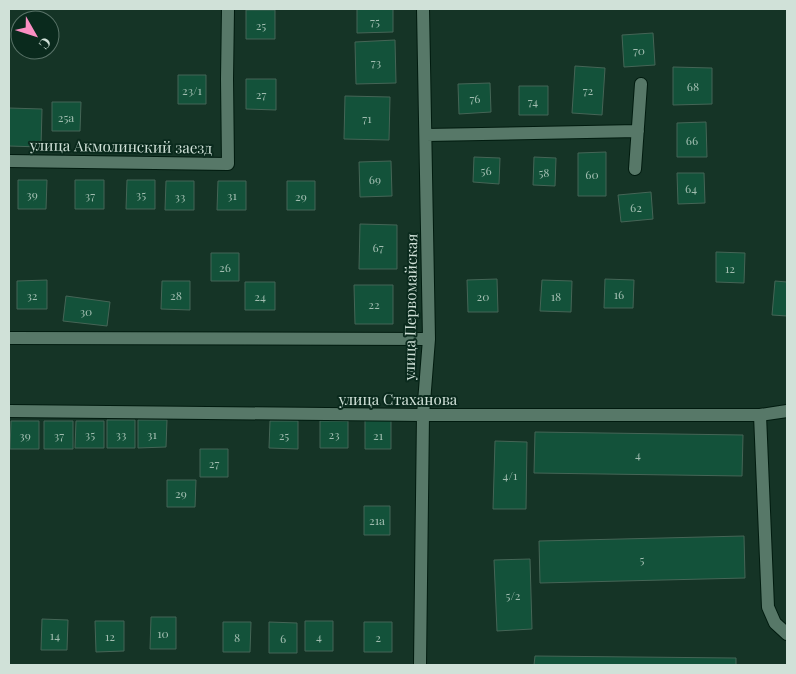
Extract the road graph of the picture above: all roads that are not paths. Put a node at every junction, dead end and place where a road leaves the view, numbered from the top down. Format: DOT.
graph roads {
  1 [pos="228,9"];
  2 [pos="423,9"];
  3 [pos="642,84"];
  4 [pos="638,131"];
  5 [pos="426,135"];
  6 [pos="9,161"];
  7 [pos="635,169"];
  8 [pos="9,338"];
  9 [pos="429,339"];
  10 [pos="9,411"];
  11 [pos="787,411"];
  12 [pos="424,415"];
  13 [pos="760,415"];
  14 [pos="787,634"];
  15 [pos="420,665"];
  1 -- 6 [label="street, улица Акмолинский заезд"];
  2 -- 5 [label="street, улица Первомайская"];
  3 -- 4 [label="street"];
  4 -- 5 [label="street"];
  4 -- 7 [label="street"];
  5 -- 9 [label="street, улица Первомайская"];
  8 -- 9 [label="street"];
  9 -- 12 [label="street, улица Первомайская"];
  10 -- 12 [label="street, улица Стаханова"];
  11 -- 13 [label="street, улица Стаханова"];
  12 -- 13 [label="street, улица Стаханова"];
  12 -- 15 [label="street, улица Первомайская"];
  13 -- 14 [label="street"];
}
